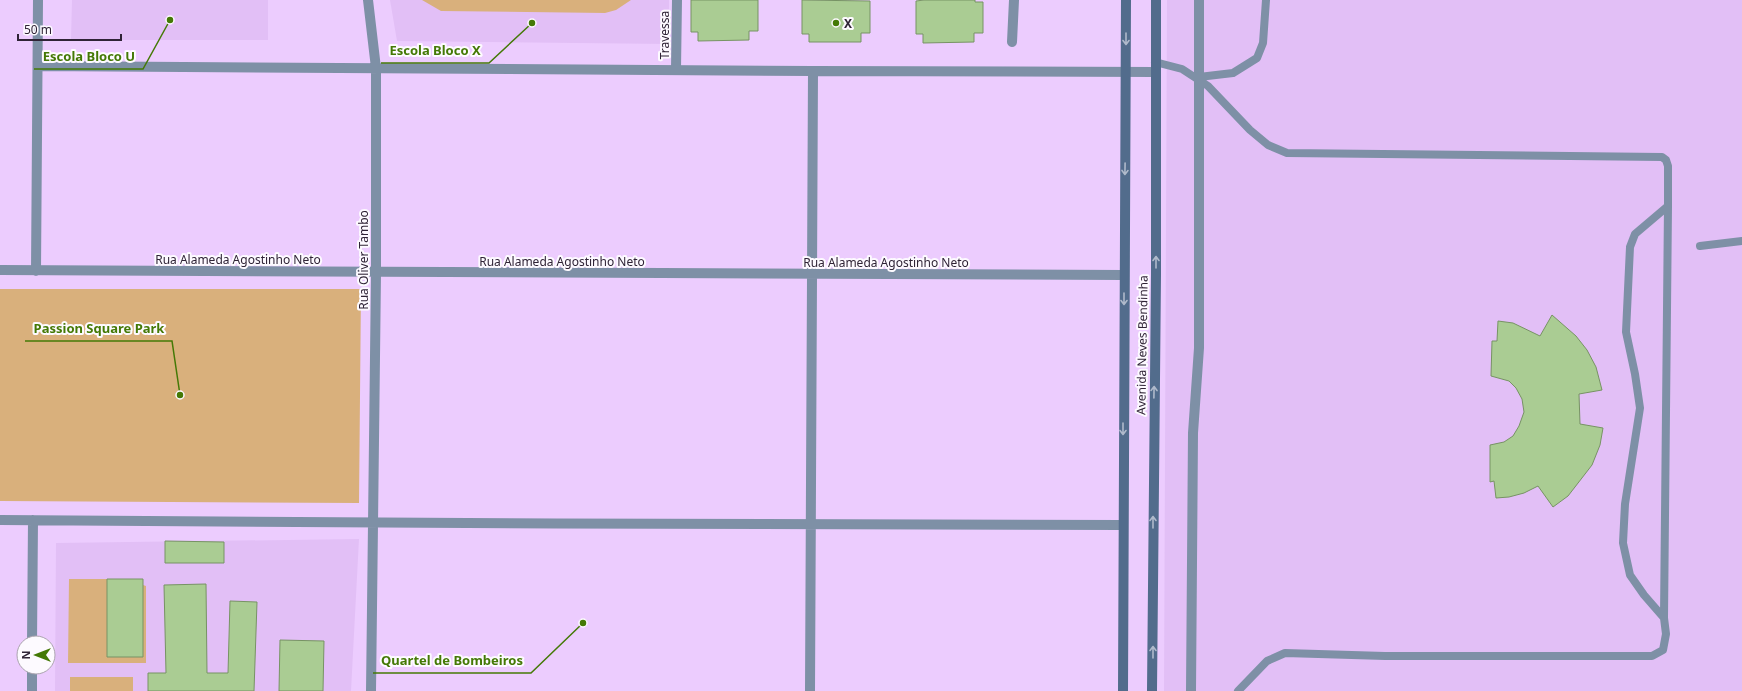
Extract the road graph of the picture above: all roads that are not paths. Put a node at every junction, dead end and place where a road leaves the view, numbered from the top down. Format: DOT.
graph roads {
  1 [pos="38,0"];
  2 [pos="368,0"];
  3 [pos="677,0"];
  4 [pos="1014,0"];
  5 [pos="1126,0"];
  6 [pos="1156,0"];
  7 [pos="1199,0"];
  8 [pos="1266,0"];
  9 [pos="1012,42"];
  10 [pos="38,66"];
  11 [pos="1155,67"];
  12 [pos="376,68"];
  13 [pos="676,69"];
  14 [pos="813,71"];
  15 [pos="1125,72"];
  16 [pos="1199,78"];
  17 [pos="1668,206"];
  18 [pos="1742,241"];
  19 [pos="1700,246"];
  20 [pos="0,270"];
  21 [pos="36,270"];
  22 [pos="376,273"];
  23 [pos="813,275"];
  24 [pos="1124,275"];
  25 [pos="0,520"];
  26 [pos="33,520"];
  27 [pos="372,521"];
  28 [pos="1123,525"];
  29 [pos="810,526"];
  30 [pos="1664,618"];
  31 [pos="32,635"];
  32 [pos="32,675"];
  33 [pos="32,691"];
  34 [pos="370,691"];
  35 [pos="810,691"];
  36 [pos="1123,691"];
  37 [pos="1152,691"];
  38 [pos="1191,691"];
  39 [pos="1238,691"];
  1 -- 10 [label="street"];
  2 -- 12 [label="street, Rua Oliver Tambo"];
  3 -- 13 [label="street, Travessa"];
  4 -- 9 [label="street"];
  5 -- 15 [label="street, Avenida Neves Bendinha, one-way"];
  6 -- 11 [label="street, Avenida Neves Bendinha"];
  7 -- 16 [label="street"];
  8 -- 16 [label="lane"];
  10 -- 12 [label="street"];
  10 -- 21 [label="street"];
  11 -- 15 [label="street"];
  11 -- 16 [label="lane"];
  37 -- 11 [label="street, Avenida Neves Bendinha, one-way"];
  12 -- 13 [label="street"];
  12 -- 22 [label="street, Rua Oliver Tambo"];
  13 -- 14 [label="street"];
  14 -- 15 [label="street"];
  14 -- 23 [label="street"];
  15 -- 24 [label="street, Avenida Neves Bendinha, one-way"];
  16 -- 17 [label="lane"];
  16 -- 38 [label="street"];
  17 -- 30 [label="lane"];
  17 -- 30 [label="lane"];
  18 -- 19 [label="lane"];
  20 -- 21 [label="street, Rua Alameda Agostinho Neto"];
  21 -- 22 [label="street, Rua Alameda Agostinho Neto"];
  22 -- 23 [label="street, Rua Alameda Agostinho Neto"];
  22 -- 27 [label="street, Rua Oliver Tambo"];
  23 -- 24 [label="street, Rua Alameda Agostinho Neto"];
  23 -- 29 [label="street"];
  24 -- 28 [label="street, Avenida Neves Bendinha, one-way"];
  25 -- 26 [label="street"];
  26 -- 27 [label="street"];
  26 -- 31 [label="street"];
  27 -- 29 [label="street"];
  27 -- 34 [label="street, Rua Oliver Tambo"];
  28 -- 29 [label="street"];
  28 -- 36 [label="street, Avenida Neves Bendinha"];
  29 -- 35 [label="street"];
  30 -- 39 [label="lane"];
  32 -- 33 [label="street"];
}
